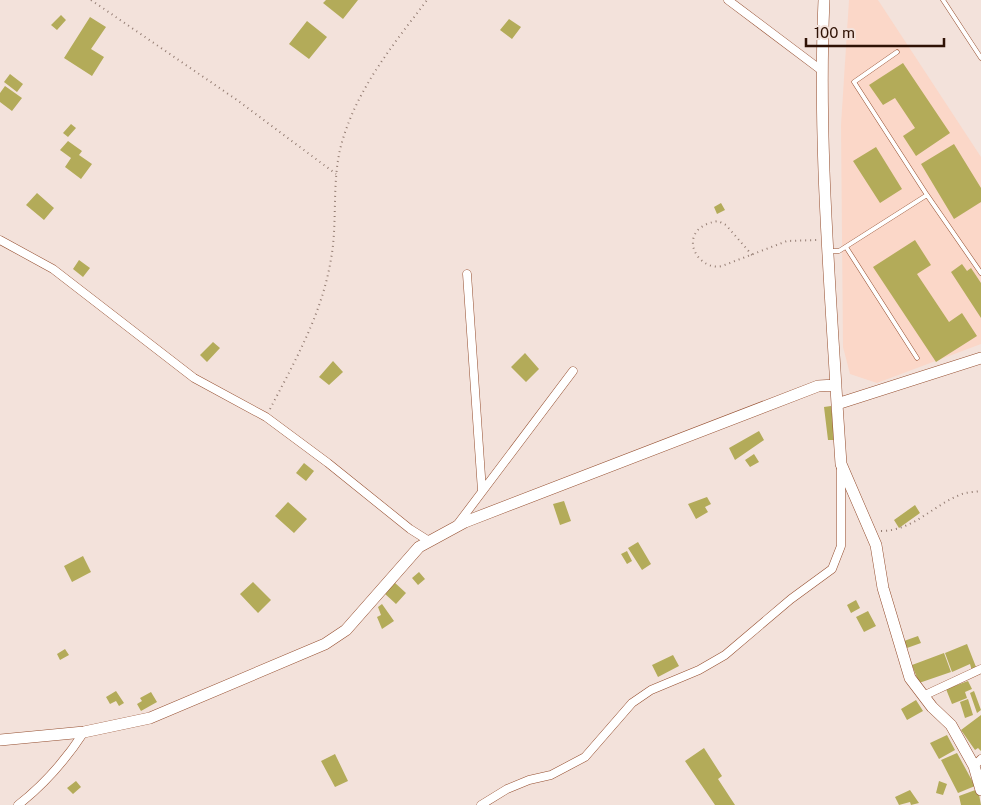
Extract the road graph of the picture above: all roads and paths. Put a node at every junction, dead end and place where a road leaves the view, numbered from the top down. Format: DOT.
graph roads {
  1 [pos="91,0"];
  2 [pos="427,0"];
  3 [pos="728,0"];
  4 [pos="824,0"];
  5 [pos="943,0"];
  6 [pos="897,52"];
  7 [pos="981,58"];
  8 [pos="821,70"];
  9 [pos="337,174"];
  10 [pos="927,195"];
  11 [pos="0,240"];
  12 [pos="827,246"];
  13 [pos="846,247"];
  14 [pos="752,255"];
  15 [pos="981,273"];
  16 [pos="467,274"];
  17 [pos="917,358"];
  18 [pos="981,358"];
  19 [pos="573,372"];
  20 [pos="836,385"];
  21 [pos="837,404"];
  22 [pos="266,417"];
  23 [pos="841,464"];
  24 [pos="482,491"];
  25 [pos="981,491"];
  26 [pos="454,528"];
  27 [pos="870,531"];
  28 [pos="429,541"];
  29 [pos="981,669"];
  30 [pos="923,696"];
  31 [pos="84,732"];
  32 [pos="0,740"];
  33 [pos="978,762"];
  34 [pos="981,790"];
  35 [pos="18,805"];
  36 [pos="481,805"];
  1 -- 9 [label="path"];
  2 -- 9 [label="path"];
  3 -- 8 [label="street"];
  4 -- 8 [label="street"];
  5 -- 7 [label="lane"];
  6 -- 10 [label="lane"];
  8 -- 12 [label="street"];
  9 -- 22 [label="path"];
  10 -- 13 [label="lane"];
  10 -- 15 [label="lane"];
  11 -- 22 [label="street"];
  12 -- 13 [label="lane"];
  12 -- 14 [label="path"];
  12 -- 20 [label="street"];
  13 -- 17 [label="lane"];
  14 -- 14 [label="path"];
  16 -- 24 [label="street"];
  18 -- 21 [label="street"];
  19 -- 24 [label="street"];
  20 -- 21 [label="street"];
  20 -- 26 [label="street"];
  21 -- 23 [label="street"];
  22 -- 28 [label="street"];
  23 -- 27 [label="street"];
  23 -- 36 [label="street"];
  24 -- 26 [label="street"];
  25 -- 27 [label="path"];
  26 -- 28 [label="street"];
  27 -- 30 [label="street"];
  28 -- 31 [label="street"];
  29 -- 30 [label="street"];
  30 -- 33 [label="street"];
  31 -- 32 [label="street"];
  31 -- 35 [label="street"];
  33 -- 34 [label="street"];
}
